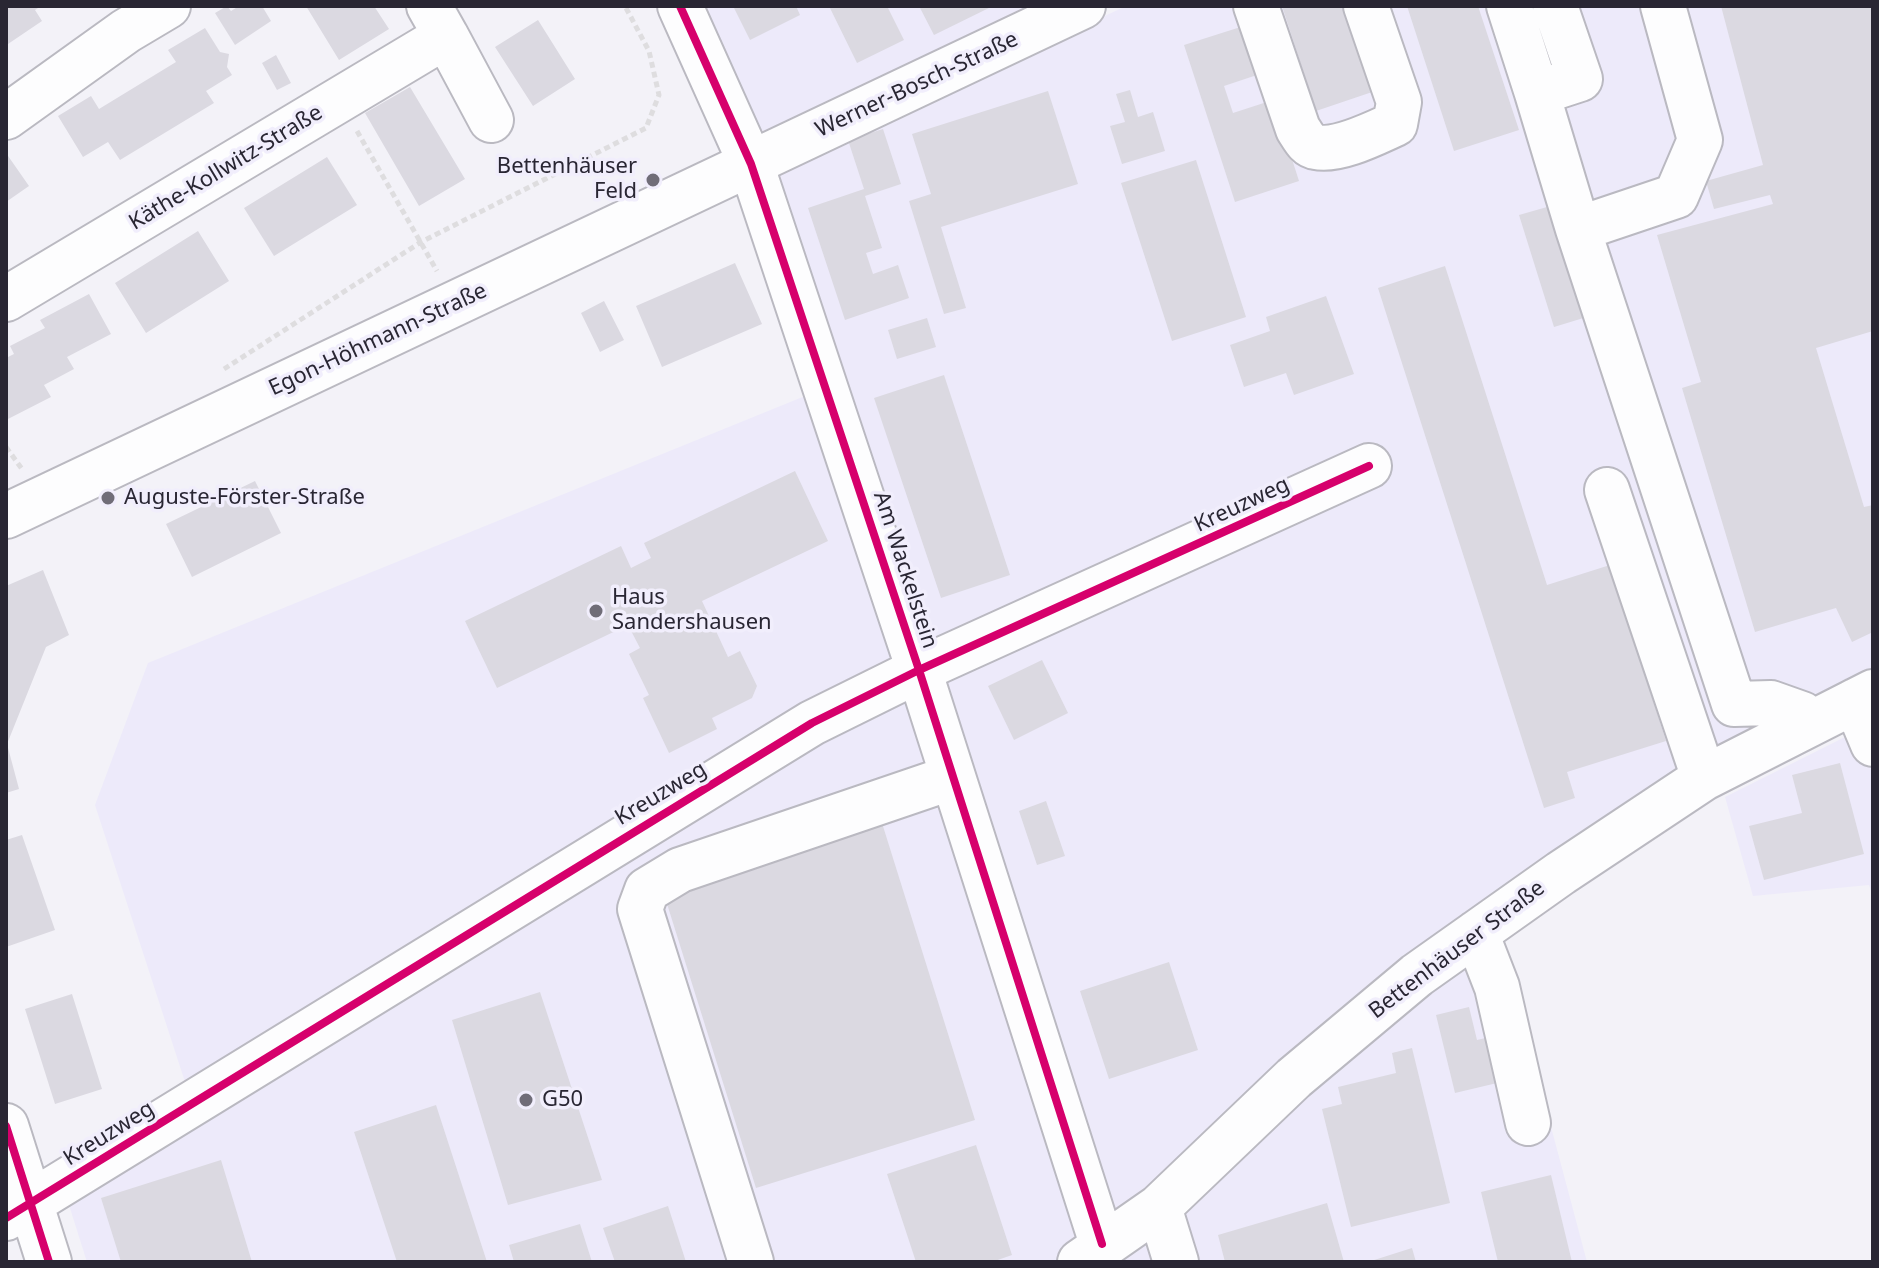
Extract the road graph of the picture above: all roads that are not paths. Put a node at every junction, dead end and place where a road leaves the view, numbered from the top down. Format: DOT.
graph roads {
  1 [pos="168,6"];
  2 [pos="680,6"];
  3 [pos="1083,6"];
  4 [pos="1256,6"];
  5 [pos="1366,6"];
  6 [pos="1509,6"];
  7 [pos="1555,6"];
  8 [pos="1663,6"];
  9 [pos="438,21"];
  10 [pos="1537,93"];
  11 [pos="6,117"];
  12 [pos="491,120"];
  13 [pos="751,164"];
  14 [pos="1578,229"];
  15 [pos="6,299"];
  16 [pos="1369,466"];
  17 [pos="1607,490"];
  18 [pos="10,496"];
  19 [pos="919,670"];
  20 [pos="1864,696"];
  21 [pos="1808,724"];
  22 [pos="1873,744"];
  23 [pos="953,777"];
  24 [pos="1704,778"];
  25 [pos="1476,933"];
  26 [pos="1528,1123"];
  27 [pos="6,1126"];
  28 [pos="1159,1207"];
  29 [pos="18,1211"];
  30 [pos="1091,1253"];
  31 [pos="49,1262"];
  32 [pos="751,1262"];
  33 [pos="1176,1262"];
  1 -- 11 [label="street"];
  2 -- 13 [label="street, Am Wackelstein"];
  3 -- 13 [label="street, Werner-Bosch-Straße"];
  4 -- 5 [label="street"];
  6 -- 10 [label="street"];
  7 -- 10 [label="street"];
  8 -- 14 [label="street"];
  9 -- 12 [label="street, Käthe-Kollwitz-Straße"];
  9 -- 15 [label="street, Käthe-Kollwitz-Straße"];
  10 -- 14 [label="street"];
  13 -- 18 [label="street, Egon-Höhmann-Straße"];
  13 -- 19 [label="street, Am Wackelstein"];
  14 -- 21 [label="street"];
  16 -- 19 [label="street, Kreuzweg"];
  17 -- 24 [label="street"];
  19 -- 23 [label="street, Am Wackelstein"];
  19 -- 29 [label="street, Kreuzweg"];
  20 -- 21 [label="street, Bettenhäuser Straße"];
  20 -- 22 [label="street"];
  21 -- 24 [label="street, Bettenhäuser Straße"];
  23 -- 30 [label="street, Am Wackelstein"];
  23 -- 32 [label="street"];
  24 -- 25 [label="street, Bettenhäuser Straße"];
  25 -- 26 [label="street"];
  25 -- 28 [label="street, Bettenhäuser Straße"];
  27 -- 29 [label="street"];
  28 -- 30 [label="street, Bettenhäuser Straße"];
  28 -- 33 [label="street"];
  29 -- 31 [label="street"];
}
